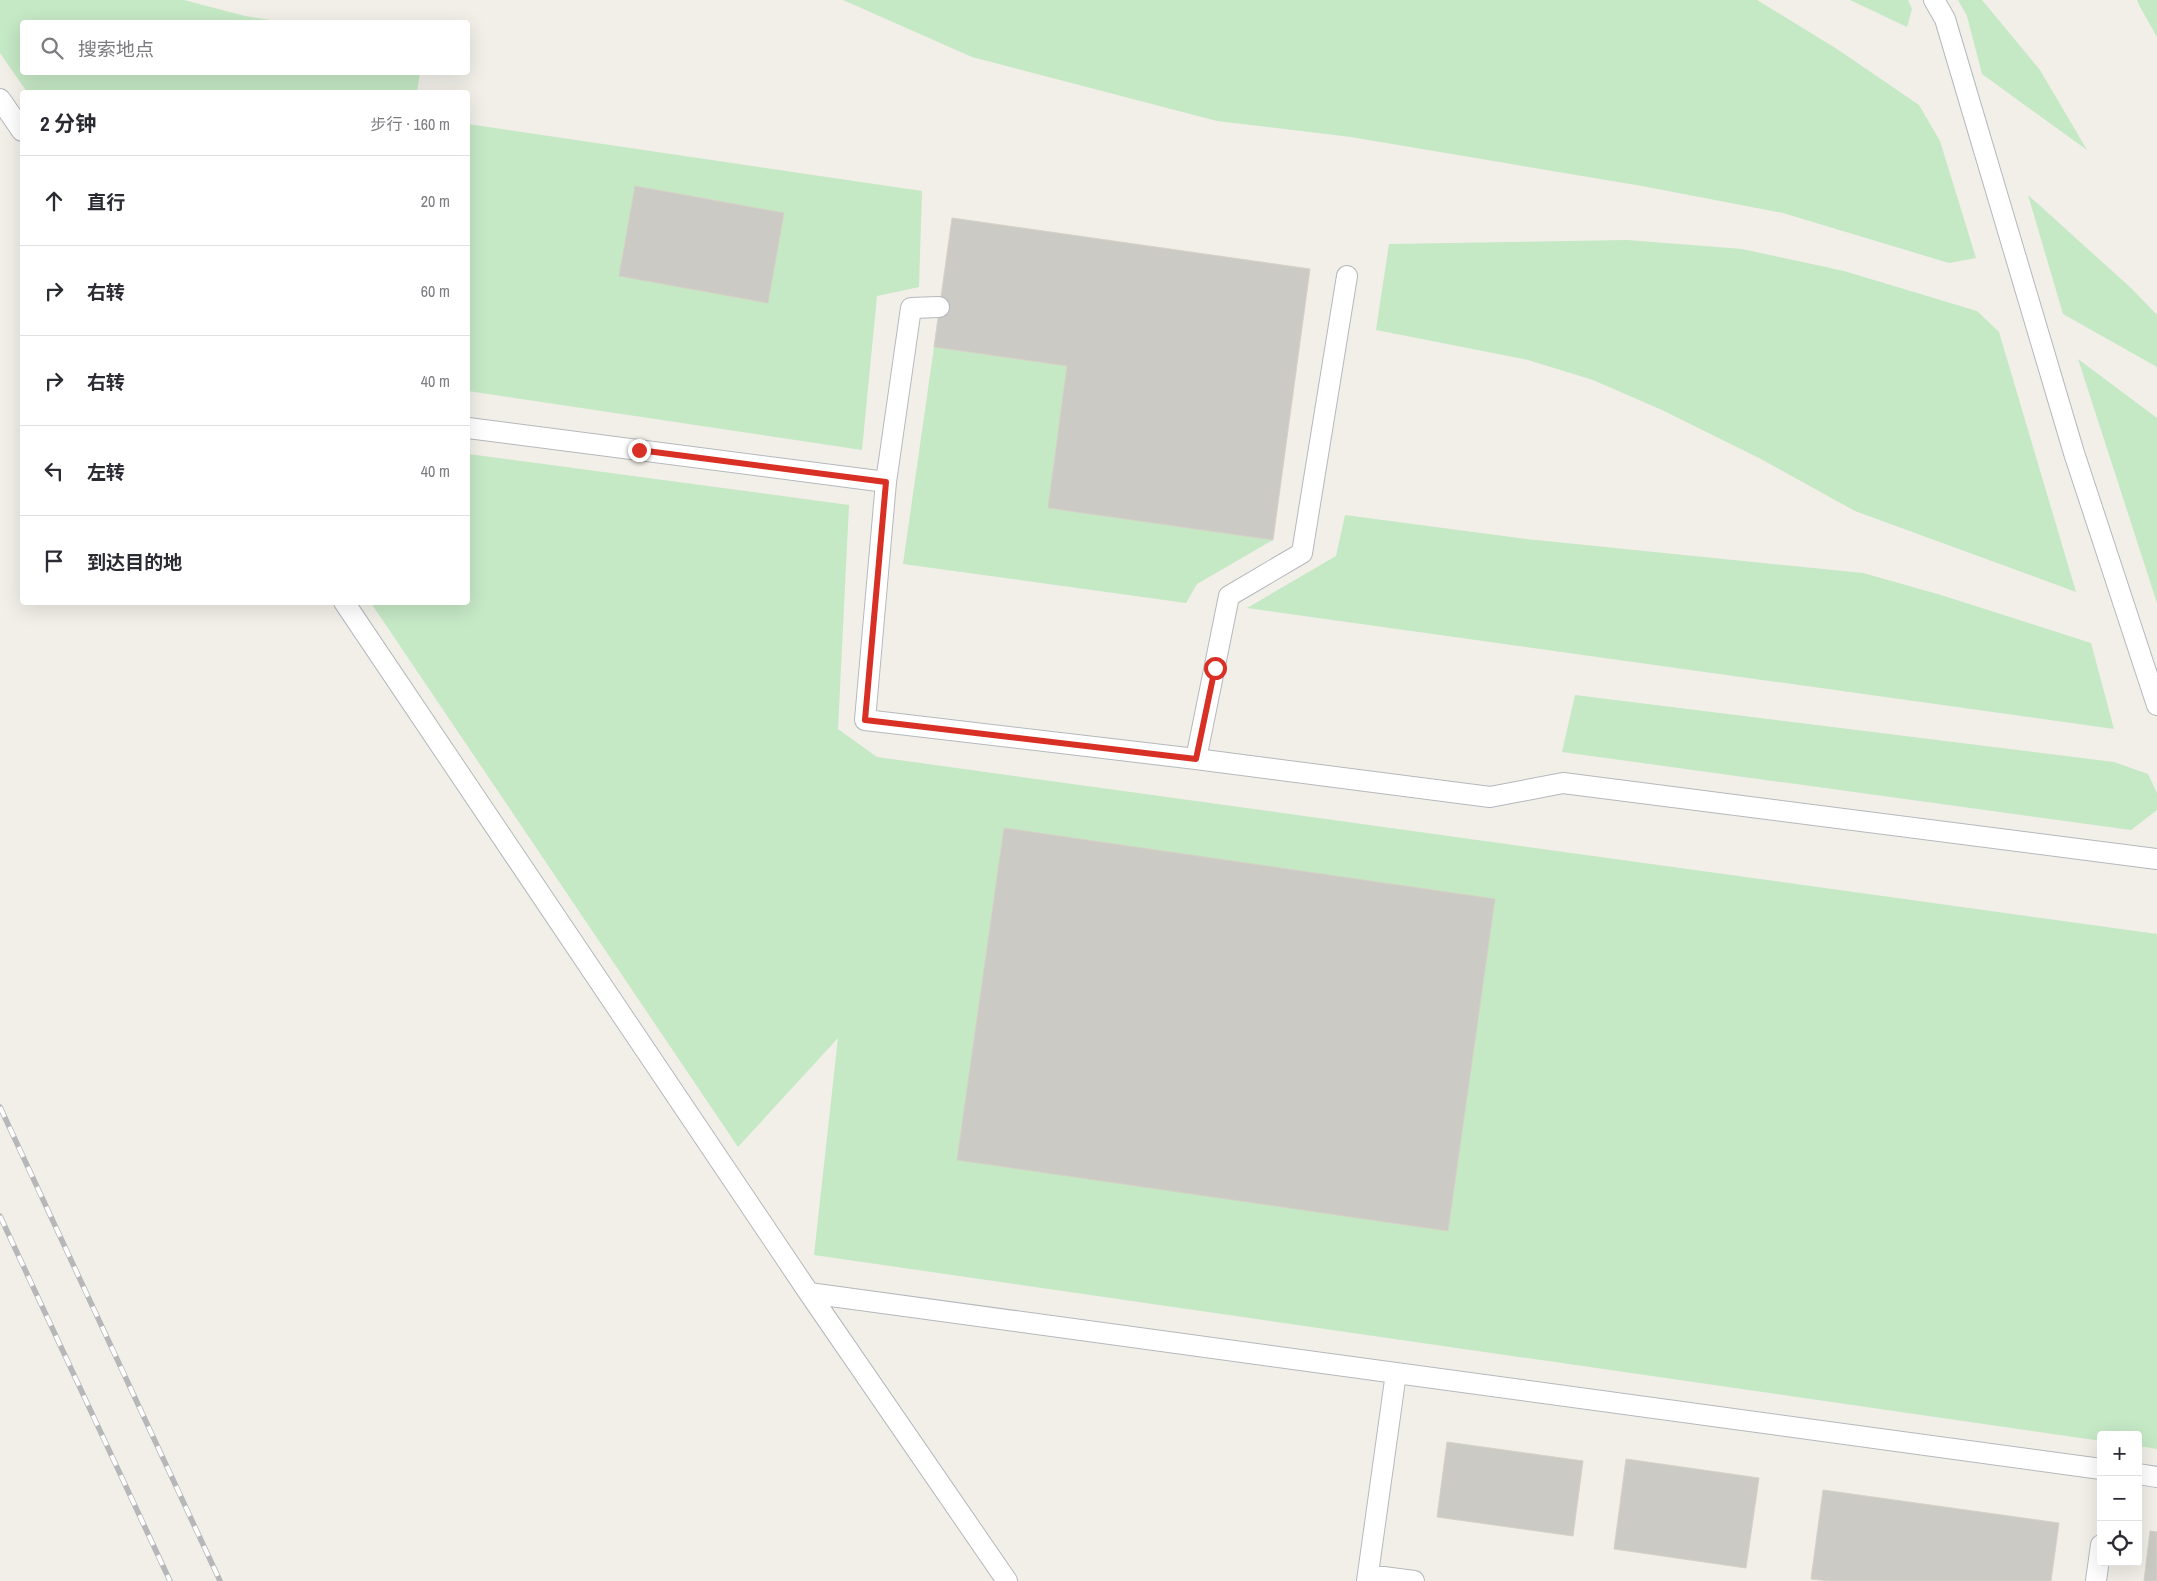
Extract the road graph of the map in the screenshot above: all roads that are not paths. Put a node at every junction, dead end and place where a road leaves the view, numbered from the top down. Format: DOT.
graph roads {
  1 [pos="1934,0"];
  2 [pos="0,98"];
  3 [pos="20,128"];
  4 [pos="1346,276"];
  5 [pos="940,307"];
  6 [pos="470,428"];
  7 [pos="886,482"];
  8 [pos="346,605"];
  9 [pos="2157,705"];
  10 [pos="1196,759"];
  11 [pos="2157,859"];
  12 [pos="808,1293"];
  13 [pos="1396,1373"];
  14 [pos="2097,1468"];
  15 [pos="2142,1475"];
  16 [pos="2157,1477"];
  17 [pos="2098,1566"];
  18 [pos="1368,1578"];
  19 [pos="1007,1581"];
  20 [pos="1414,1581"];
  21 [pos="2096,1581"];
  1 -- 9 [label="lane"];
  2 -- 3 [label="lane"];
  4 -- 10 [label="lane"];
  5 -- 7 [label="lane"];
  6 -- 7 [label="lane"];
  7 -- 10 [label="lane"];
  8 -- 12 [label="lane"];
  10 -- 11 [label="lane"];
  12 -- 13 [label="lane"];
  12 -- 19 [label="lane"];
  13 -- 14 [label="lane"];
  13 -- 18 [label="lane"];
  15 -- 16 [label="lane"];
  17 -- 21 [label="lane"];
  18 -- 20 [label="lane"];
}
